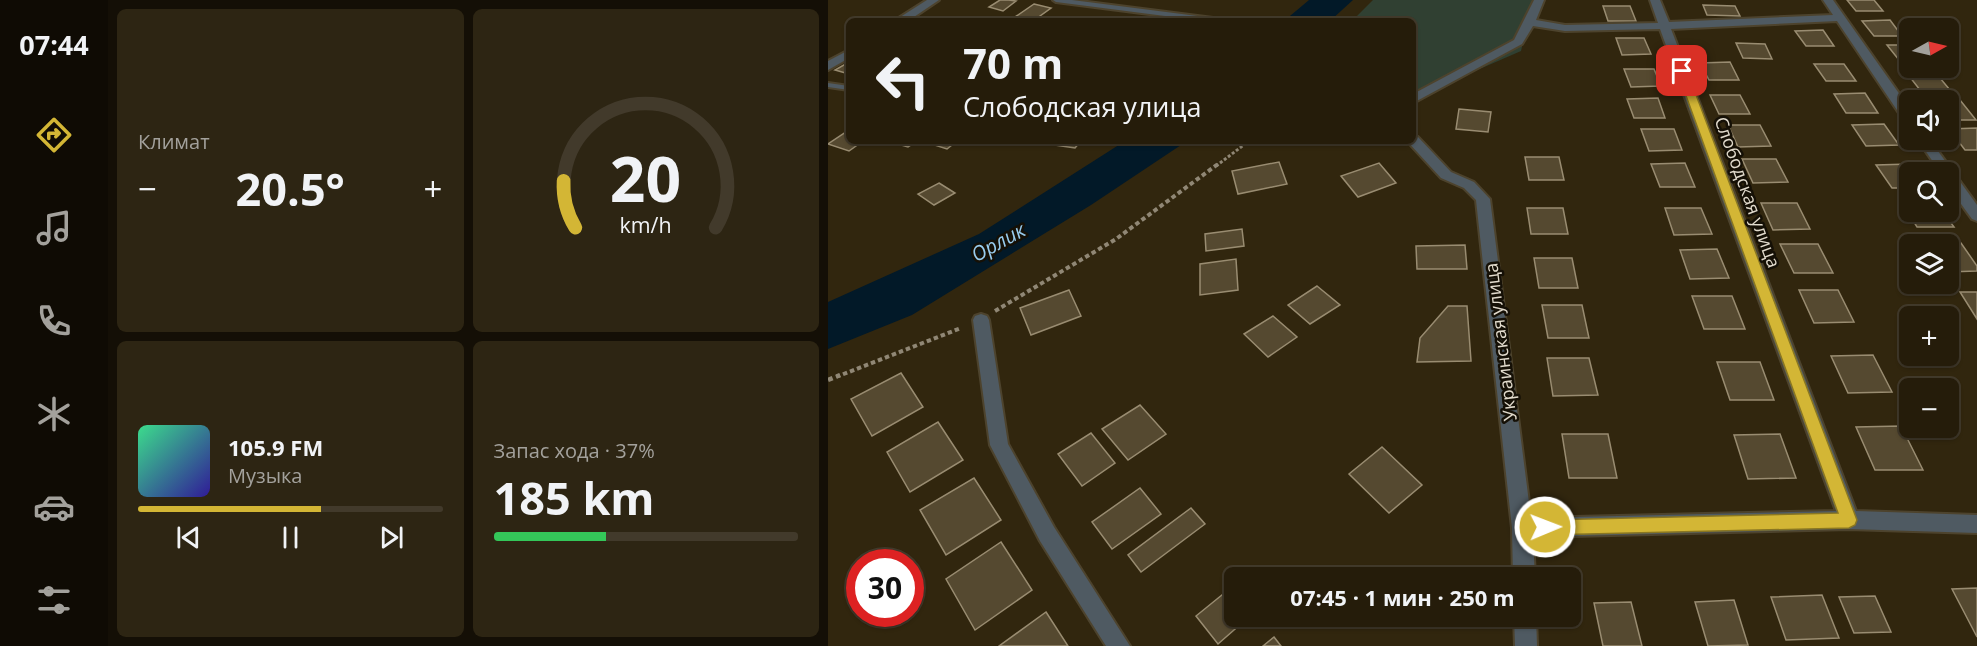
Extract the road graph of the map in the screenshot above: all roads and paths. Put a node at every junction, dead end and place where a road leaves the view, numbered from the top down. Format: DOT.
graph roads {
  1 [pos="934,0"];
  2 [pos="1056,0"];
  3 [pos="1539,0"];
  4 [pos="1655,0"];
  5 [pos="1828,0"];
  6 [pos="905,18"];
  7 [pos="1197,18"];
  8 [pos="1839,18"];
  9 [pos="1530,22"];
  10 [pos="1665,26"];
  11 [pos="846,55"];
  12 [pos="828,66"];
  13 [pos="828,85"];
  14 [pos="846,88"];
  15 [pos="1416,97"];
  16 [pos="1899,103"];
  17 [pos="1416,143"];
  18 [pos="1245,144"];
  19 [pos="1959,190"];
  20 [pos="1977,216"];
  21 [pos="981,320"];
  22 [pos="828,380"];
  23 [pos="1849,520"];
  24 [pos="1977,524"];
  25 [pos="1522,528"];
  26 [pos="1524,567"];
  27 [pos="1525,627"];
  28 [pos="1119,646"];
  29 [pos="1526,646"];
  1 -- 6 [label="street"];
  2 -- 7 [label="lane"];
  3 -- 9 [label="street"];
  4 -- 10 [label="street"];
  5 -- 8 [label="street"];
  8 -- 10 [label="street"];
  8 -- 16 [label="street"];
  9 -- 10 [label="street"];
  9 -- 15 [label="street"];
  10 -- 23 [label="street, Слободская улица"];
  11 -- 12 [label="street"];
  13 -- 14 [label="lane"];
  17 -- 25 [label="street, Украинская улица"];
  18 -- 21 [label="path"];
  19 -- 20 [label="street"];
  21 -- 22 [label="path"];
  21 -- 28 [label="street"];
  23 -- 24 [label="street"];
  23 -- 25 [label="street"];
  25 -- 26 [label="street, Украинская улица"];
  27 -- 29 [label="street"];
}
